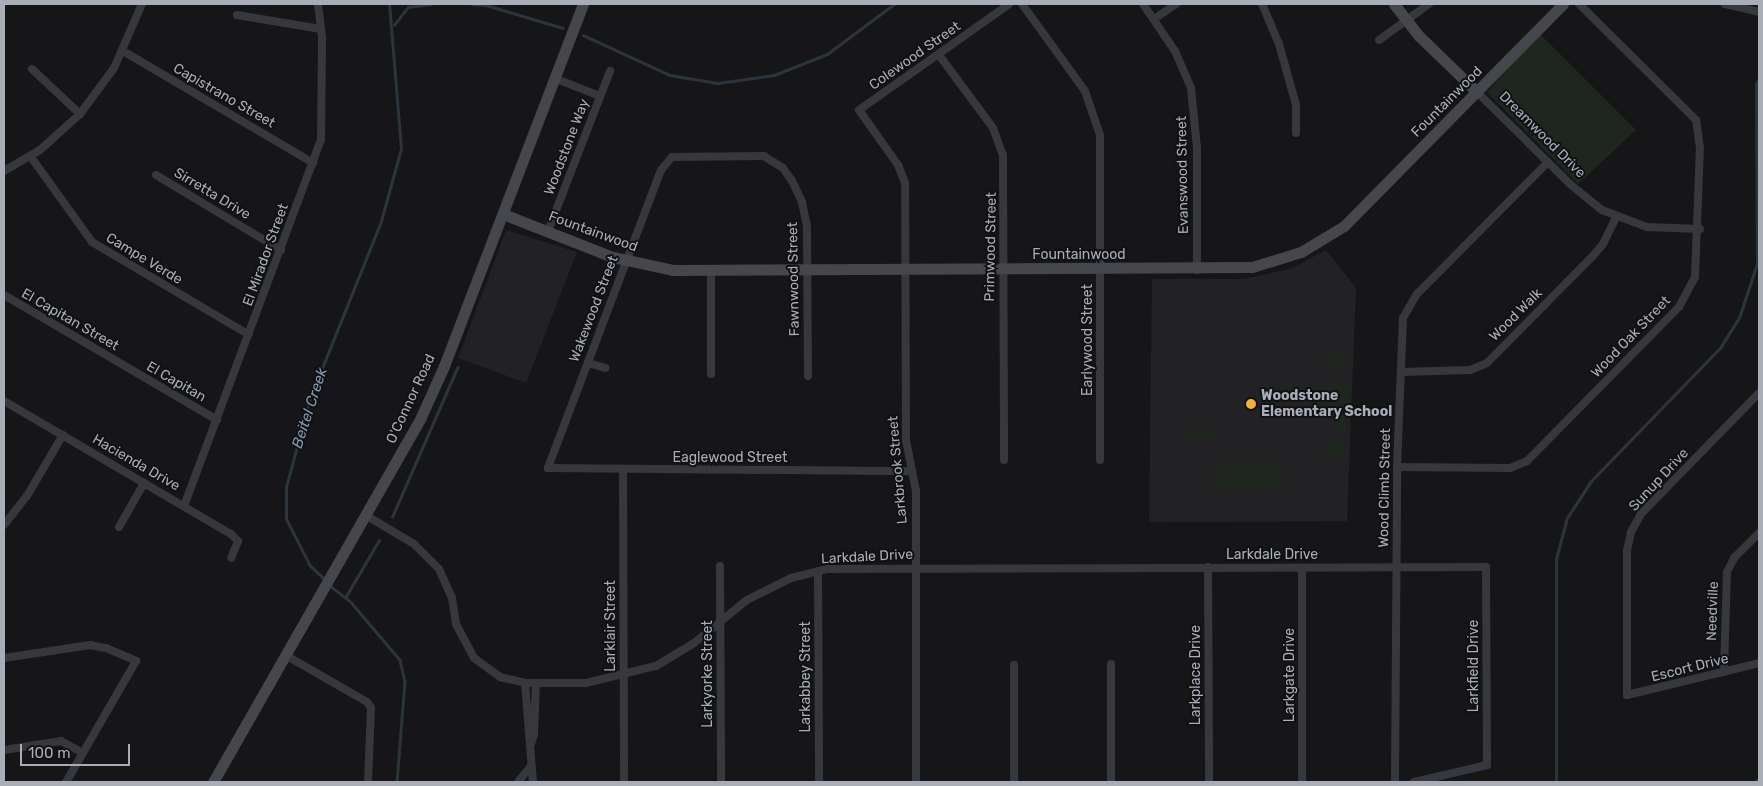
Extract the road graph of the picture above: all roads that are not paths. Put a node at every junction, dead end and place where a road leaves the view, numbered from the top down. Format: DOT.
graph roads {
  1 [pos="142,4"];
  2 [pos="318,4"];
  3 [pos="583,4"];
  4 [pos="1009,4"];
  5 [pos="1022,4"];
  6 [pos="1143,4"];
  7 [pos="1176,4"];
  8 [pos="1262,4"];
  9 [pos="1394,4"];
  10 [pos="1430,4"];
  11 [pos="1563,4"];
  12 [pos="1579,4"];
  13 [pos="1725,4"];
  14 [pos="1759,12"];
  15 [pos="237,15"];
  16 [pos="1154,19"];
  17 [pos="1406,20"];
  18 [pos="321,29"];
  19 [pos="1379,40"];
  20 [pos="123,51"];
  21 [pos="939,54"];
  22 [pos="32,69"];
  23 [pos="610,71"];
  24 [pos="554,78"];
  25 [pos="1477,92"];
  26 [pos="600,96"];
  27 [pos="859,110"];
  28 [pos="80,114"];
  29 [pos="1296,133"];
  30 [pos="31,157"];
  31 [pos="774,161"];
  32 [pos="1548,162"];
  33 [pos="313,163"];
  34 [pos="4,171"];
  35 [pos="156,175"];
  36 [pos="503,214"];
  37 [pos="1616,217"];
  38 [pos="1700,229"];
  39 [pos="548,231"];
  40 [pos="281,250"];
  41 [pos="626,261"];
  42 [pos="904,270"];
  43 [pos="1002,270"];
  44 [pos="1100,270"];
  45 [pos="1197,270"];
  46 [pos="711,271"];
  47 [pos="808,271"];
  48 [pos="4,295"];
  49 [pos="249,335"];
  50 [pos="588,363"];
  51 [pos="124,366"];
  52 [pos="605,368"];
  53 [pos="1401,372"];
  54 [pos="711,374"];
  55 [pos="808,376"];
  56 [pos="1759,393"];
  57 [pos="4,401"];
  58 [pos="217,420"];
  59 [pos="63,435"];
  60 [pos="1004,460"];
  61 [pos="1100,460"];
  62 [pos="548,468"];
  63 [pos="1397,468"];
  64 [pos="623,470"];
  65 [pos="912,471"];
  66 [pos="144,483"];
  67 [pos="184,506"];
  68 [pos="367,516"];
  69 [pos="4,525"];
  70 [pos="119,527"];
  71 [pos="1759,533"];
  72 [pos="231,558"];
  73 [pos="720,566"];
  74 [pos="916,567"];
  75 [pos="1208,567"];
  76 [pos="1396,567"];
  77 [pos="1486,567"];
  78 [pos="1302,568"];
  79 [pos="818,571"];
  80 [pos="721,621"];
  81 [pos="287,656"];
  82 [pos="4,658"];
  83 [pos="1759,663"];
  84 [pos="1111,664"];
  85 [pos="1014,665"];
  86 [pos="1724,672"];
  87 [pos="623,676"];
  88 [pos="525,683"];
  89 [pos="536,683"];
  90 [pos="1626,695"];
  91 [pos="531,744"];
  92 [pos="4,750"];
  93 [pos="83,752"];
  94 [pos="531,766"];
  95 [pos="66,782"];
  96 [pos="214,782"];
  97 [pos="368,782"];
  98 [pos="518,782"];
  99 [pos="533,782"];
  100 [pos="624,782"];
  101 [pos="721,782"];
  102 [pos="819,782"];
  103 [pos="916,782"];
  104 [pos="1014,782"];
  105 [pos="1111,782"];
  106 [pos="1209,782"];
  107 [pos="1302,782"];
  108 [pos="1395,782"];
  109 [pos="1414,782"];
  1 -- 20 [label="street"];
  2 -- 18 [label="street, El Mirador Street"];
  3 -- 24 [label="street, O'Connor Road"];
  4 -- 21 [label="street, Colewood Street"];
  5 -- 44 [label="street, Earlywood Street"];
  6 -- 16 [label="street, Evanswood Street"];
  7 -- 16 [label="street"];
  8 -- 29 [label="street"];
  9 -- 17 [label="street, Dreamwood Drive"];
  10 -- 17 [label="street"];
  11 -- 25 [label="street, Fountainwood"];
  12 -- 38 [label="street, Wood Oak Street"];
  13 -- 14 [label="street"];
  15 -- 18 [label="street"];
  16 -- 45 [label="street, Evanswood Street"];
  17 -- 19 [label="street"];
  17 -- 25 [label="street, Dreamwood Drive"];
  18 -- 33 [label="street, El Mirador Street"];
  20 -- 28 [label="street"];
  20 -- 33 [label="street, Capistrano Street"];
  21 -- 27 [label="street, Colewood Street"];
  21 -- 43 [label="street, Primwood Street"];
  22 -- 28 [label="street"];
  23 -- 26 [label="street, Woodstone Way"];
  24 -- 26 [label="street"];
  24 -- 36 [label="street, O'Connor Road"];
  25 -- 32 [label="street, Dreamwood Drive"];
  25 -- 45 [label="street, Fountainwood"];
  26 -- 39 [label="street, Woodstone Way"];
  27 -- 42 [label="street, Larkbrook Street"];
  28 -- 30 [label="street"];
  30 -- 34 [label="street"];
  30 -- 49 [label="street, Campe Verde"];
  31 -- 41 [label="street, Wakewood Street"];
  31 -- 47 [label="street, Fawnwood Street"];
  32 -- 37 [label="street, Dreamwood Drive"];
  32 -- 53 [label="street, Wood Climb Street"];
  33 -- 40 [label="street, El Mirador Street"];
  35 -- 40 [label="street, Sirretta Drive"];
  36 -- 39 [label="street, Fountainwood"];
  36 -- 68 [label="street, O'Connor Road"];
  37 -- 38 [label="street, Dreamwood Drive"];
  37 -- 53 [label="street, Wood Walk"];
  38 -- 63 [label="street, Wood Oak Street"];
  39 -- 41 [label="street, Fountainwood"];
  40 -- 49 [label="street, El Mirador Street"];
  41 -- 46 [label="street, Fountainwood"];
  41 -- 50 [label="street, Wakewood Street"];
  42 -- 43 [label="street, Fountainwood"];
  42 -- 47 [label="street, Fountainwood"];
  42 -- 65 [label="street, Larkbrook Street"];
  43 -- 44 [label="street, Fountainwood"];
  43 -- 60 [label="street, Primwood Street"];
  44 -- 45 [label="street, Fountainwood"];
  44 -- 61 [label="street, Earlywood Street"];
  46 -- 47 [label="street, Fountainwood"];
  46 -- 54 [label="street"];
  47 -- 55 [label="street, Fawnwood Street"];
  48 -- 51 [label="street, El Capitan Street"];
  49 -- 58 [label="street, El Mirador Street"];
  50 -- 52 [label="street"];
  50 -- 62 [label="street, Wakewood Street"];
  51 -- 58 [label="street, El Capitan"];
  53 -- 63 [label="street, Wood Climb Street"];
  56 -- 90 [label="street, Sunup Drive"];
  57 -- 59 [label="street, Hacienda Drive"];
  58 -- 67 [label="street, El Mirador Street"];
  59 -- 66 [label="street, Hacienda Drive"];
  59 -- 69 [label="street"];
  62 -- 64 [label="street, Eaglewood Street"];
  63 -- 76 [label="street, Wood Climb Street"];
  64 -- 65 [label="street, Eaglewood Street"];
  64 -- 87 [label="street, Larklair Street"];
  65 -- 74 [label="street, Larkbrook Street"];
  66 -- 67 [label="street, Hacienda Drive"];
  66 -- 70 [label="street"];
  67 -- 72 [label="street, Hacienda Drive"];
  68 -- 81 [label="street, O'Connor Road"];
  68 -- 88 [label="street, Larkdale Drive"];
  71 -- 86 [label="street, Needville"];
  73 -- 80 [label="street, Larkyorke Street"];
  74 -- 75 [label="street, Larkdale Drive"];
  74 -- 79 [label="street, Larkdale Drive"];
  74 -- 103 [label="street, Larkbrook Street"];
  75 -- 78 [label="street, Larkdale Drive"];
  75 -- 106 [label="street, Larkplace Drive"];
  76 -- 77 [label="street, Larkdale Drive"];
  76 -- 78 [label="street, Larkdale Drive"];
  76 -- 108 [label="street, Wood Climb Street"];
  77 -- 109 [label="street, Larkfield Drive"];
  78 -- 107 [label="street, Larkgate Drive"];
  79 -- 80 [label="street, Larkdale Drive"];
  79 -- 102 [label="street, Larkabbey Street"];
  80 -- 87 [label="street, Larkdale Drive"];
  80 -- 101 [label="street, Larkyorke Street"];
  81 -- 96 [label="street, O'Connor Road"];
  81 -- 97 [label="street"];
  82 -- 93 [label="street"];
  83 -- 86 [label="street, Escort Drive"];
  84 -- 105 [label="street"];
  85 -- 104 [label="street"];
  86 -- 90 [label="street, Escort Drive"];
  87 -- 89 [label="street, Larkdale Drive"];
  87 -- 100 [label="street, Larklair Street"];
  88 -- 89 [label="street, Larkdale Drive"];
  88 -- 91 [label="street"];
  89 -- 91 [label="street"];
  91 -- 94 [label="street"];
  92 -- 93 [label="street"];
  93 -- 95 [label="street"];
  94 -- 98 [label="street"];
  94 -- 99 [label="street"];
}
